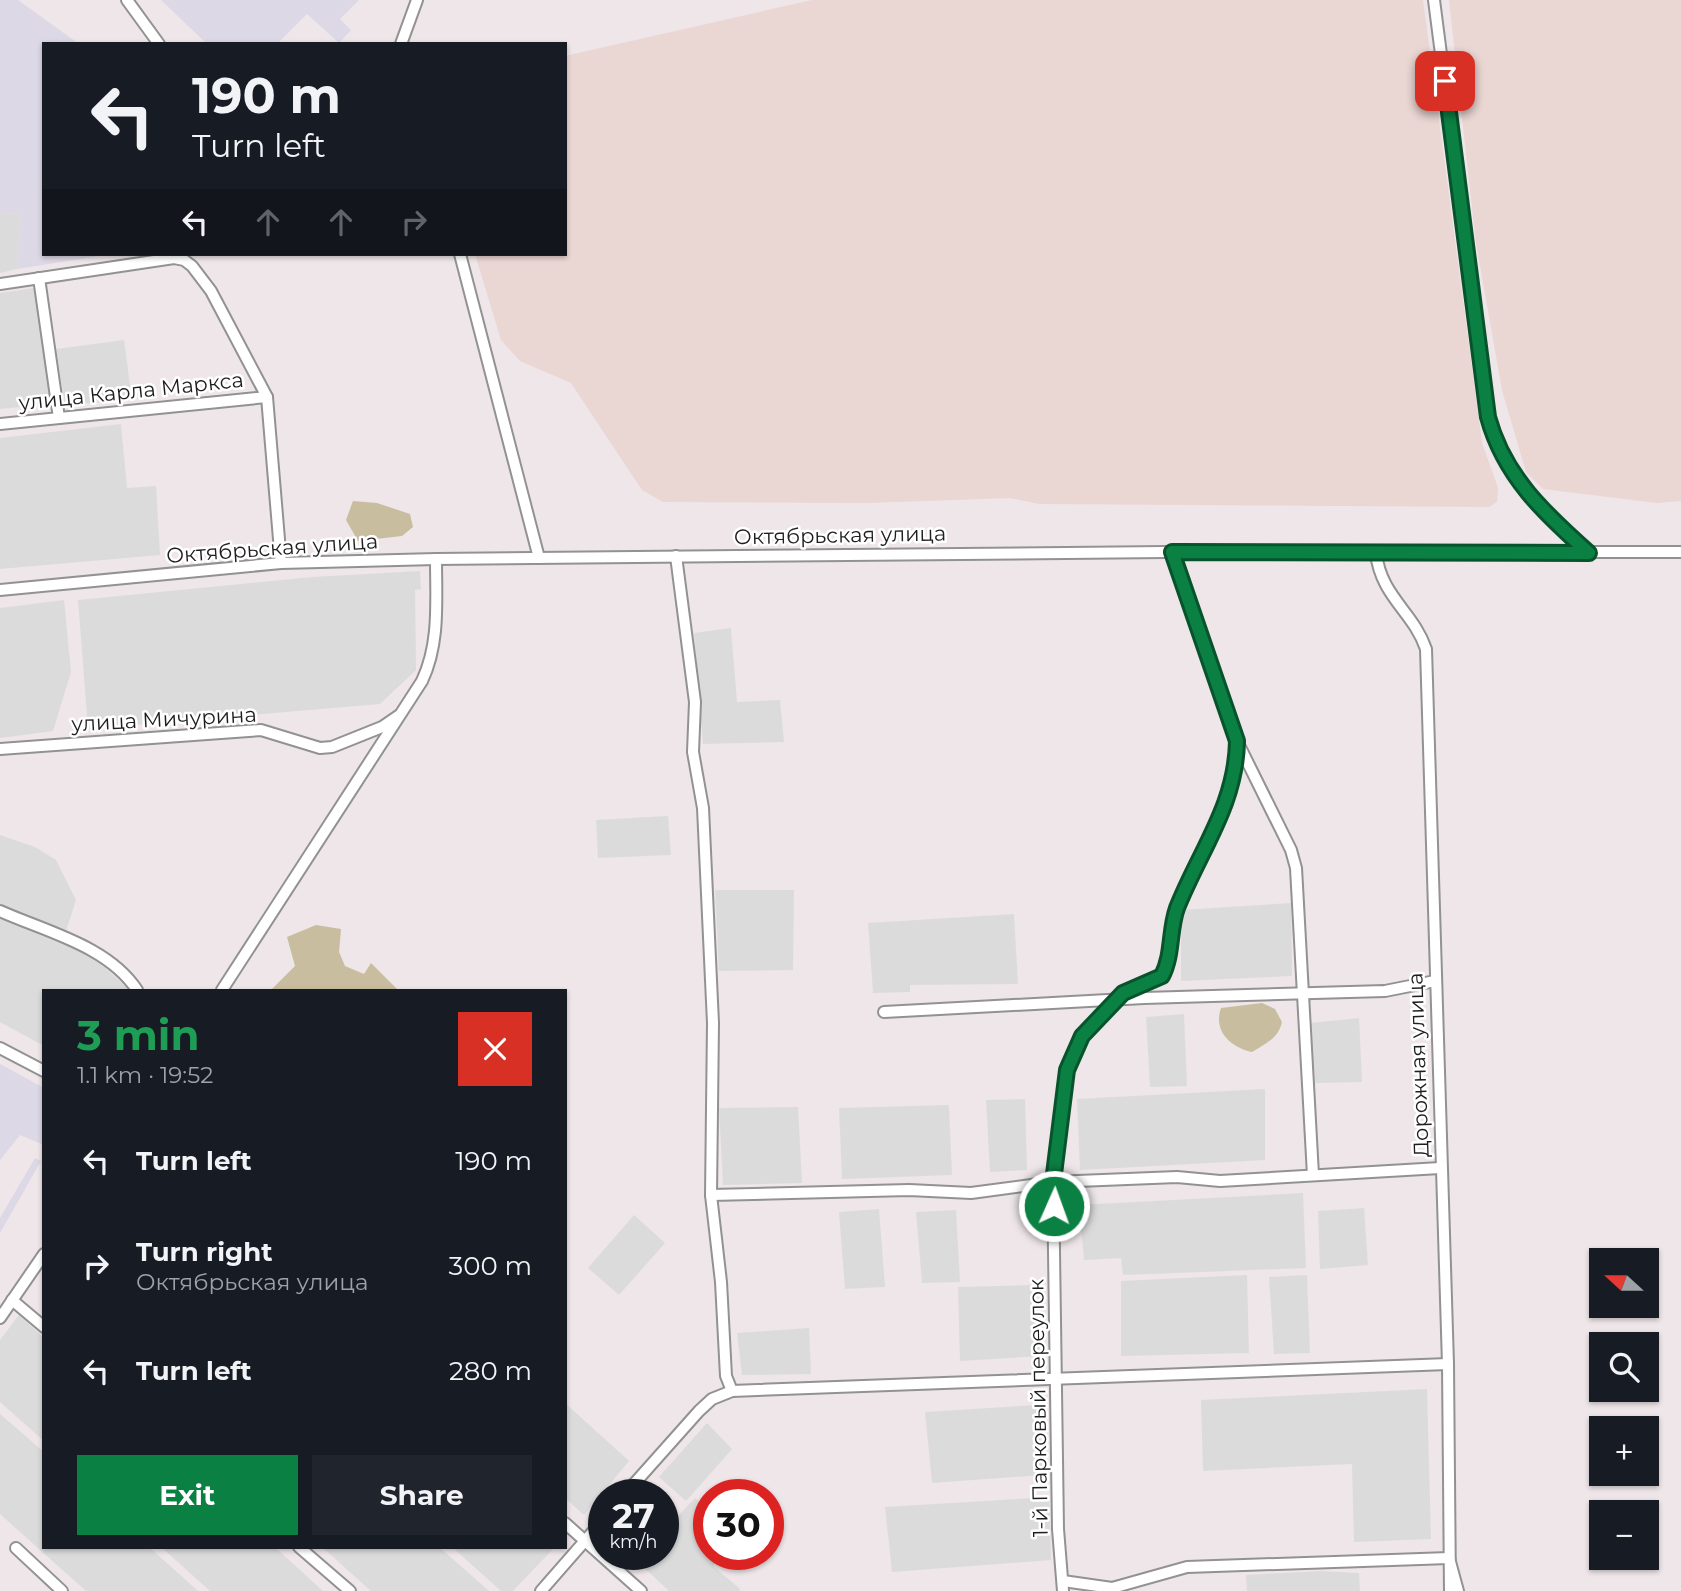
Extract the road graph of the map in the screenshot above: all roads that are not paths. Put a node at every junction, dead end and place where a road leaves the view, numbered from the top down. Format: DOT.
graph roads {
  1 [pos="127,0"];
  2 [pos="417,0"];
  3 [pos="1434,0"];
  4 [pos="158,42"];
  5 [pos="402,42"];
  6 [pos="461,256"];
  7 [pos="39,278"];
  8 [pos="0,284"];
  9 [pos="267,397"];
  10 [pos="59,418"];
  11 [pos="0,424"];
  12 [pos="1172,552"];
  13 [pos="1681,552"];
  14 [pos="1376,553"];
  15 [pos="1589,553"];
  16 [pos="676,556"];
  17 [pos="539,558"];
  18 [pos="436,559"];
  19 [pos="281,563"];
  20 [pos="0,590"];
  21 [pos="403,712"];
  22 [pos="1237,741"];
  23 [pos="0,749"];
  24 [pos="0,911"];
  25 [pos="1435,981"];
  26 [pos="136,989"];
  27 [pos="223,989"];
  28 [pos="1302,993"];
  29 [pos="1115,1000"];
  30 [pos="884,1012"];
  31 [pos="0,1048"];
  32 [pos="42,1070"];
  33 [pos="1440,1168"];
  34 [pos="1313,1175"];
  35 [pos="1053,1182"];
  36 [pos="711,1195"];
  37 [pos="42,1257"];
  38 [pos="12,1300"];
  39 [pos="0,1318"];
  40 [pos="42,1325"];
  41 [pos="1448,1364"];
  42 [pos="1055,1380"];
  43 [pos="732,1391"];
  44 [pos="638,1479"];
  45 [pos="567,1525"];
  46 [pos="588,1538"];
  47 [pos="585,1541"];
  48 [pos="16,1548"];
  49 [pos="301,1549"];
  50 [pos="1449,1558"];
  51 [pos="1063,1586"];
  52 [pos="62,1591"];
  53 [pos="350,1591"];
  54 [pos="541,1591"];
  55 [pos="641,1591"];
  56 [pos="1450,1591"];
  57 [pos="1458,1591"];
  1 -- 4 [label="street"];
  2 -- 5 [label="street"];
  3 -- 15 [label="street"];
  6 -- 17 [label="street"];
  7 -- 8 [label="street"];
  7 -- 9 [label="street"];
  7 -- 10 [label="street"];
  9 -- 10 [label="street, улица Карла Маркса"];
  9 -- 19 [label="street"];
  10 -- 11 [label="street, улица Карла Маркса"];
  12 -- 14 [label="street, Октябрьская улица"];
  12 -- 16 [label="street, Октябрьская улица"];
  12 -- 22 [label="street"];
  13 -- 15 [label="street, Октябрьская улица"];
  14 -- 15 [label="street, Октябрьская улица"];
  14 -- 25 [label="street, Дорожная улица"];
  16 -- 17 [label="street, Октябрьская улица"];
  16 -- 36 [label="street"];
  17 -- 18 [label="street, Октябрьская улица"];
  18 -- 19 [label="street, Октябрьская улица"];
  18 -- 21 [label="street"];
  19 -- 20 [label="street, Октябрьская улица"];
  21 -- 23 [label="street, улица Мичурина"];
  21 -- 27 [label="street"];
  22 -- 28 [label="street"];
  22 -- 29 [label="street"];
  24 -- 26 [label="street"];
  25 -- 28 [label="street"];
  25 -- 33 [label="street, Дорожная улица"];
  28 -- 29 [label="street"];
  28 -- 34 [label="street"];
  29 -- 30 [label="street"];
  29 -- 35 [label="street, 1-й Парковый переулок"];
  31 -- 32 [label="street"];
  33 -- 34 [label="street"];
  33 -- 41 [label="street, Дорожная улица"];
  34 -- 35 [label="street"];
  35 -- 36 [label="street"];
  35 -- 42 [label="street, 1-й Парковый переулок"];
  36 -- 43 [label="street"];
  37 -- 38 [label="street"];
  38 -- 39 [label="street"];
  38 -- 40 [label="street"];
  41 -- 42 [label="street"];
  41 -- 50 [label="street, Дорожная улица"];
  42 -- 43 [label="street"];
  42 -- 51 [label="street, 1-й Парковый переулок"];
  43 -- 44 [label="street"];
  45 -- 47 [label="street"];
  46 -- 47 [label="street"];
  47 -- 54 [label="street"];
  47 -- 55 [label="street"];
  48 -- 52 [label="street"];
  49 -- 53 [label="street"];
  50 -- 51 [label="street"];
  50 -- 56 [label="street, Дорожная улица"];
  50 -- 57 [label="street"];
}
